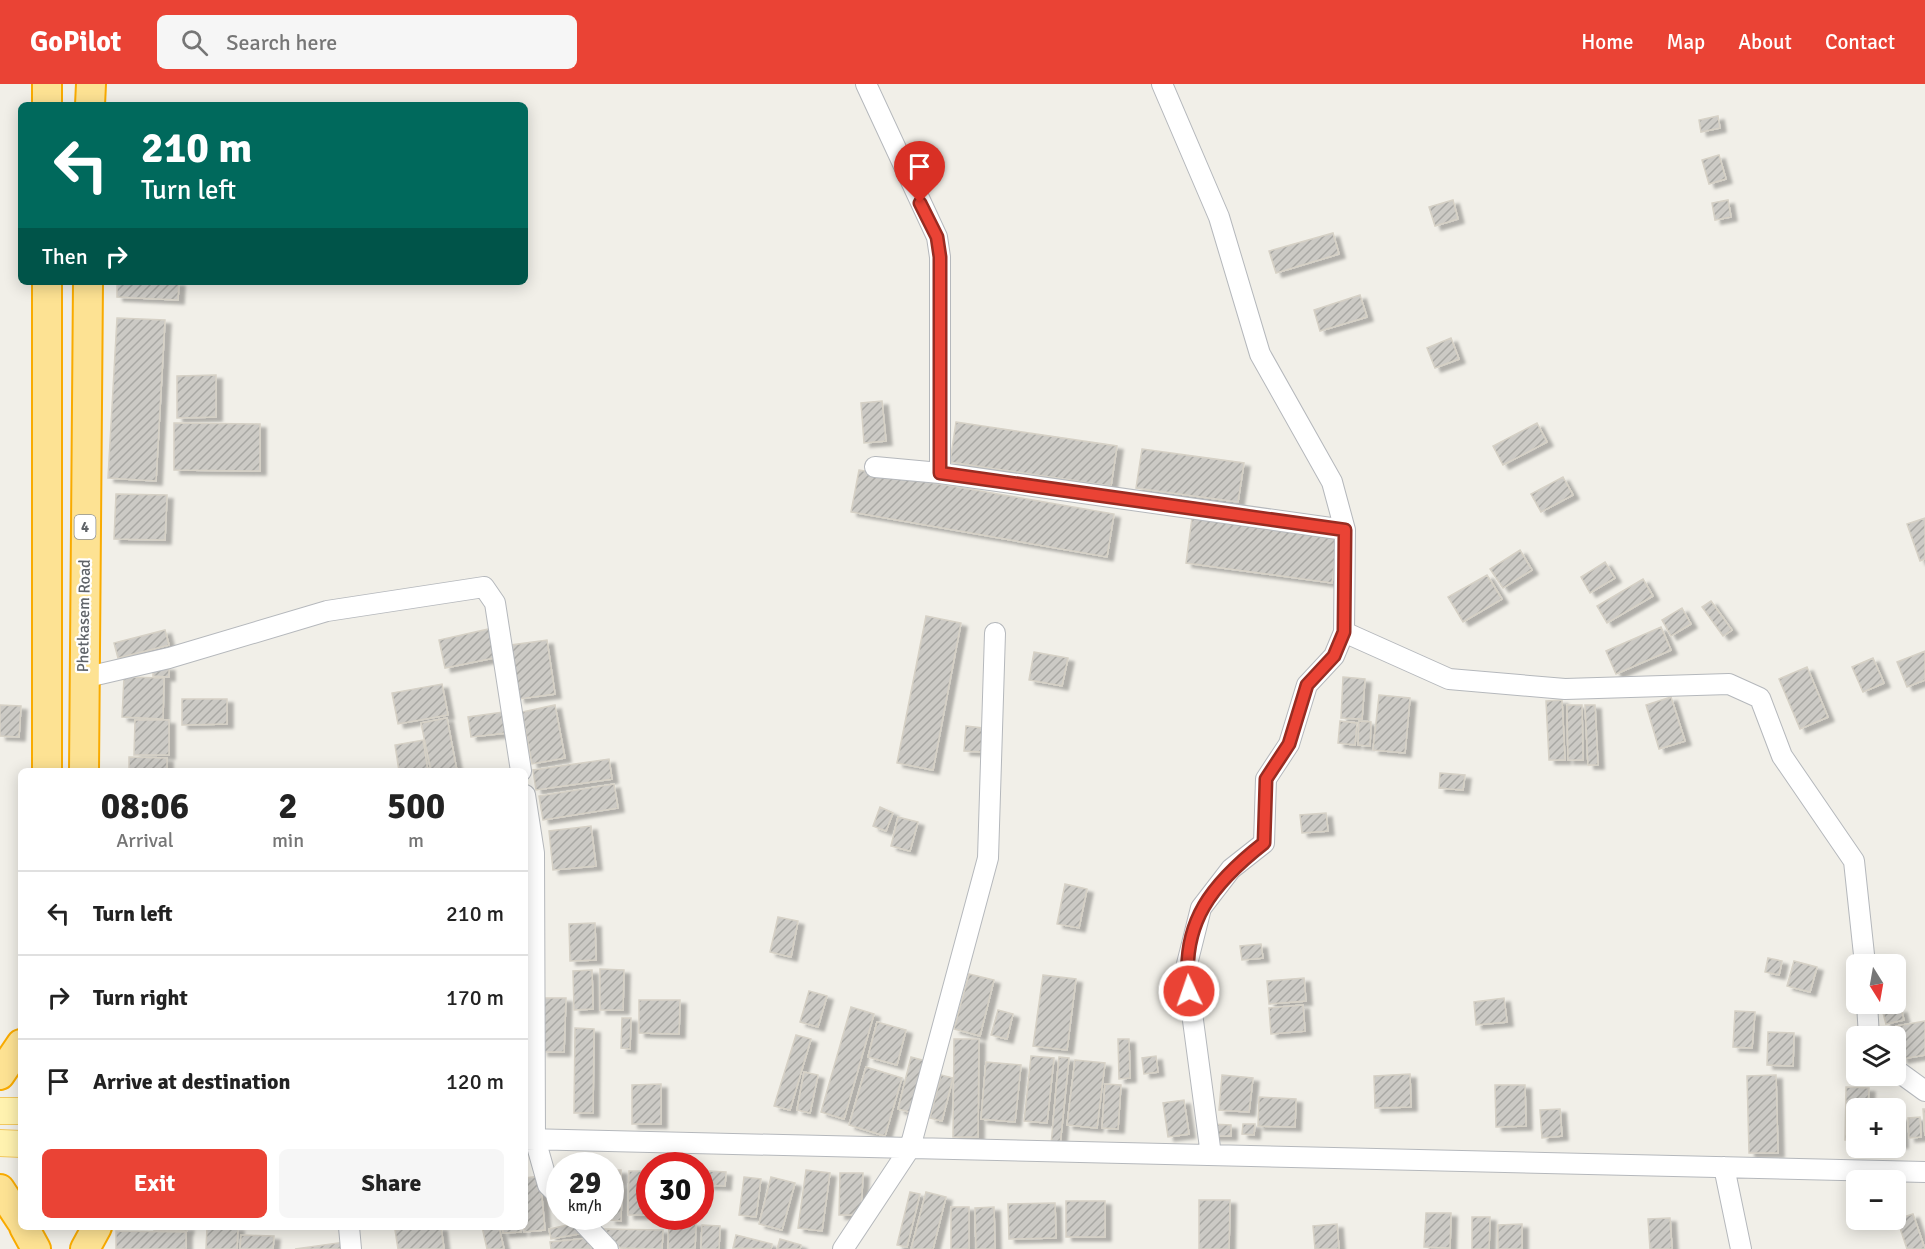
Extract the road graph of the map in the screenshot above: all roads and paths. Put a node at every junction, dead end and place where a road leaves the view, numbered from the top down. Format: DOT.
graph roads {
  1 [pos="47,84"];
  2 [pos="91,84"];
  3 [pos="866,84"];
  4 [pos="1162,84"];
  5 [pos="47,102"];
  6 [pos="90,102"];
  7 [pos="47,285"];
  8 [pos="88,285"];
  9 [pos="875,467"];
  10 [pos="940,473"];
  11 [pos="1345,530"];
  12 [pos="1344,632"];
  13 [pos="995,633"];
  14 [pos="83,678"];
  15 [pos="47,768"];
  16 [pos="84,768"];
  17 [pos="521,768"];
  18 [pos="528,814"];
  19 [pos="1864,954"];
  20 [pos="531,1024"];
  21 [pos="18,1048"];
  22 [pos="0,1075"];
  23 [pos="1906,1077"];
  24 [pos="1925,1091"];
  25 [pos="0,1111"];
  26 [pos="18,1111"];
  27 [pos="530,1139"];
  28 [pos="0,1143"];
  29 [pos="18,1144"];
  30 [pos="910,1148"];
  31 [pos="1211,1155"];
  32 [pos="1724,1167"];
  33 [pos="1925,1172"];
  34 [pos="546,1180"];
  35 [pos="0,1189"];
  36 [pos="18,1216"];
  37 [pos="26,1230"];
  38 [pos="45,1230"];
  39 [pos="84,1230"];
  40 [pos="95,1230"];
  41 [pos="349,1230"];
  42 [pos="591,1230"];
  43 [pos="36,1249"];
  44 [pos="45,1249"];
  45 [pos="84,1249"];
  46 [pos="351,1249"];
  47 [pos="608,1249"];
  48 [pos="843,1249"];
  49 [pos="1741,1249"];
  1 -- 5 [label="highway"];
  2 -- 6 [label="highway"];
  3 -- 10 [label="street"];
  4 -- 11 [label="street"];
  7 -- 15 [label="highway"];
  8 -- 14 [label="highway, Phetkasem Road / 4"];
  9 -- 10 [label="street"];
  10 -- 11 [label="street"];
  11 -- 12 [label="street"];
  12 -- 19 [label="street"];
  12 -- 31 [label="street"];
  13 -- 30 [label="street"];
  14 -- 16 [label="highway, Phetkasem Road / 4"];
  14 -- 17 [label="street"];
  18 -- 20 [label="street"];
  20 -- 27 [label="street"];
  21 -- 22 [label="highway"];
  23 -- 24 [label="street"];
  25 -- 26 [label="main road"];
  27 -- 30 [label="street"];
  27 -- 34 [label="street"];
  28 -- 29 [label="main road"];
  30 -- 31 [label="street"];
  30 -- 48 [label="street"];
  31 -- 32 [label="street"];
  32 -- 33 [label="street"];
  32 -- 49 [label="street"];
  35 -- 36 [label="highway"];
  37 -- 43 [label="highway"];
  38 -- 44 [label="highway"];
  39 -- 45 [label="highway"];
  40 -- 45 [label="highway"];
  41 -- 46 [label="street"];
  42 -- 47 [label="street"];
}
